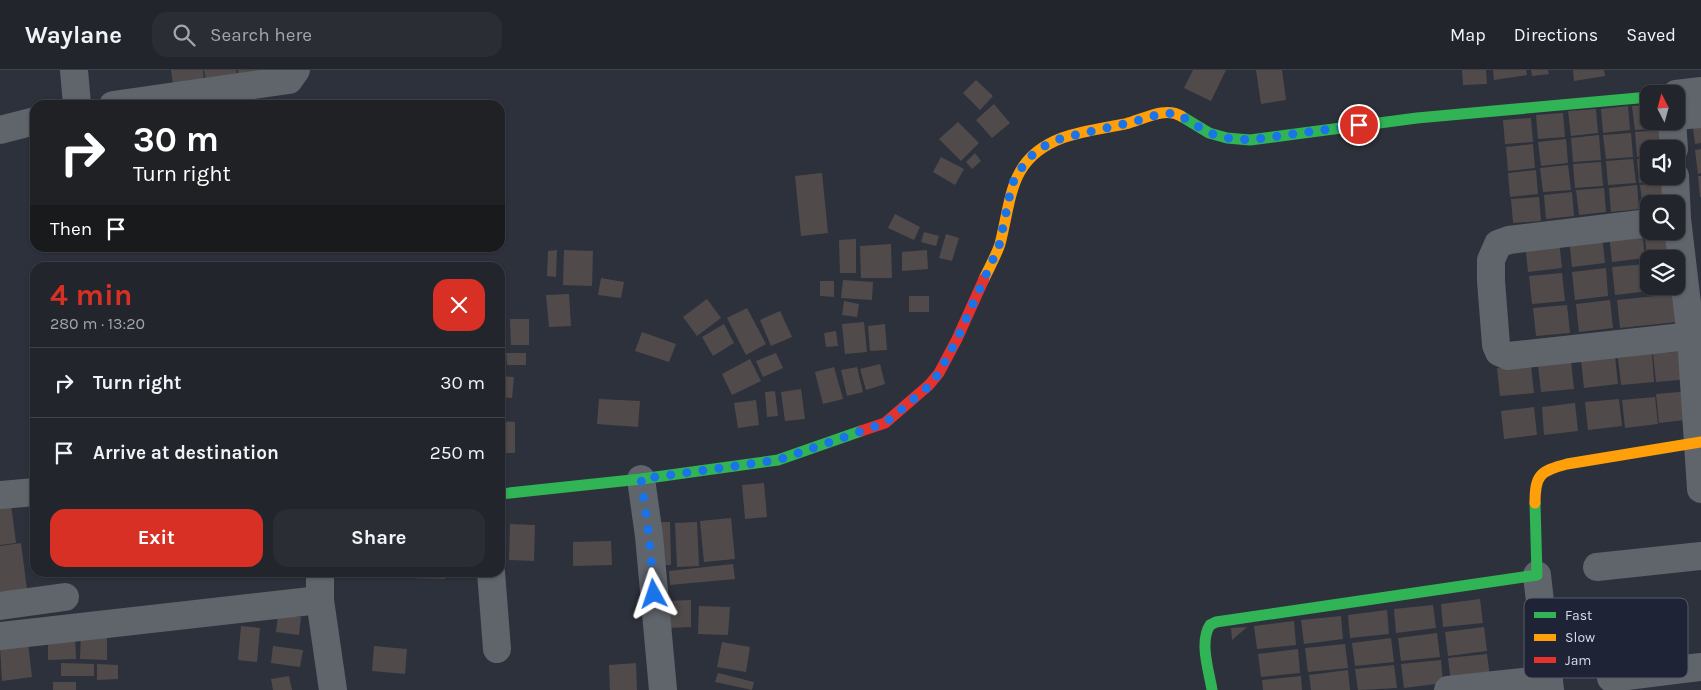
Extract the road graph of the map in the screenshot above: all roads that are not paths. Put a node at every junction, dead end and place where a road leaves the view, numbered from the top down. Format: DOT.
graph roads {
  1 [pos="74,70"];
  2 [pos="296,70"];
  3 [pos="1701,90"];
  4 [pos="1685,93"];
  5 [pos="1640,98"];
  6 [pos="77,100"];
  7 [pos="149,100"];
  8 [pos="1701,114"];
  9 [pos="1685,115"];
  10 [pos="30,122"];
  11 [pos="0,130"];
  12 [pos="1685,218"];
  13 [pos="1640,224"];
  14 [pos="1696,336"];
  15 [pos="1700,442"];
  16 [pos="641,479"];
  17 [pos="1701,489"];
  18 [pos="30,492"];
  19 [pos="505,493"];
  20 [pos="0,495"];
  21 [pos="1701,556"];
  22 [pos="1597,568"];
  23 [pos="1537,576"];
  24 [pos="320,577"];
  25 [pos="491,577"];
  26 [pos="65,597"];
  27 [pos="1539,598"];
  28 [pos="320,600"];
  29 [pos="0,606"];
  30 [pos="0,636"];
  31 [pos="497,649"];
  32 [pos="1701,667"];
  33 [pos="1688,669"];
  34 [pos="1549,684"];
  35 [pos="334,690"];
  36 [pos="663,690"];
  37 [pos="1212,690"];
  38 [pos="1448,690"];
  1 -- 6 [label="street"];
  2 -- 7 [label="street"];
  3 -- 4 [label="street"];
  5 -- 16 [label="street"];
  8 -- 9 [label="street"];
  10 -- 11 [label="street"];
  12 -- 14 [label="street"];
  13 -- 14 [label="street"];
  14 -- 15 [label="street"];
  15 -- 17 [label="street"];
  15 -- 23 [label="street"];
  16 -- 19 [label="street"];
  16 -- 36 [label="street"];
  18 -- 20 [label="street"];
  21 -- 22 [label="street"];
  23 -- 27 [label="street"];
  23 -- 37 [label="street"];
  24 -- 28 [label="street"];
  25 -- 31 [label="street"];
  26 -- 29 [label="street"];
  28 -- 30 [label="street"];
  28 -- 35 [label="street"];
  32 -- 33 [label="street"];
  34 -- 38 [label="street"];
}
